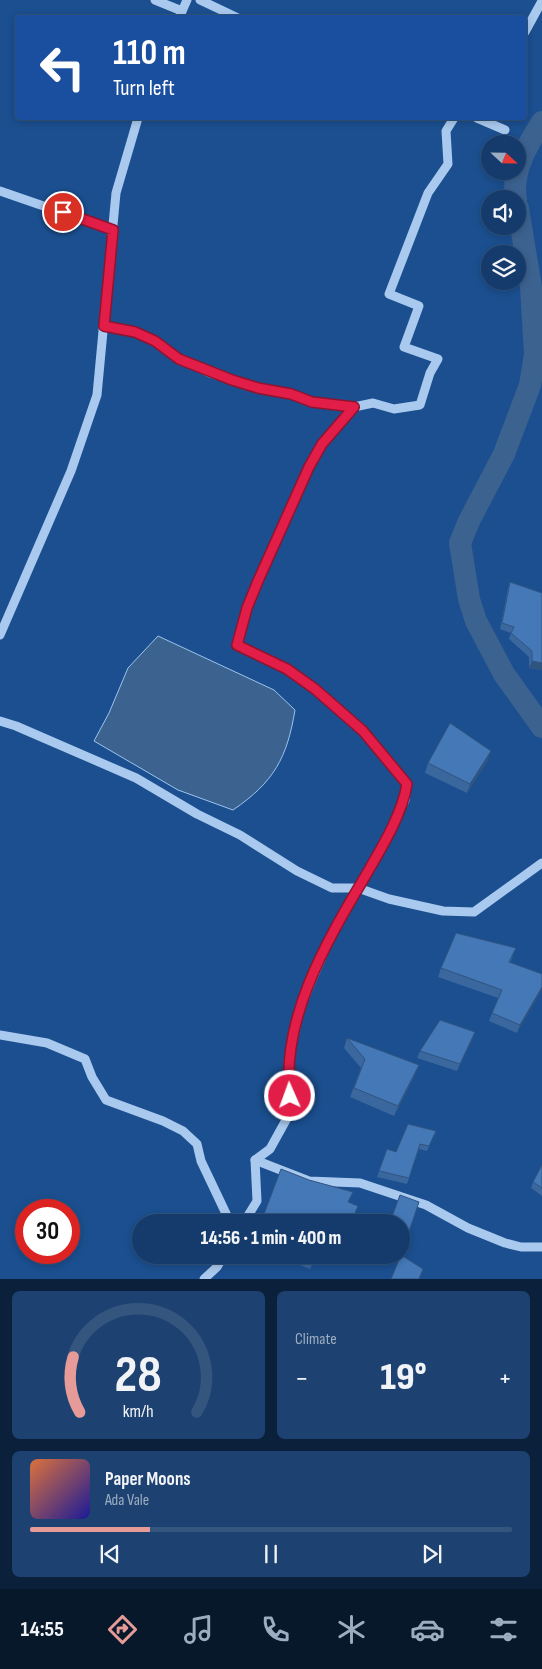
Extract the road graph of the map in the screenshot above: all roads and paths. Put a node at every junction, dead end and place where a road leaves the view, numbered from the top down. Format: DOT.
graph roads {
  1 [pos="155,0"];
  2 [pos="187,0"];
  3 [pos="200,0"];
  4 [pos="542,1"];
  5 [pos="180,14"];
  6 [pos="232,15"];
  7 [pos="527,28"];
  8 [pos="137,120"];
  9 [pos="453,120"];
  10 [pos="485,120"];
  11 [pos="505,130"];
  12 [pos="0,191"];
  13 [pos="113,230"];
  14 [pos="104,326"];
  15 [pos="354,407"];
  16 [pos="0,635"];
  17 [pos="0,721"];
  18 [pos="542,864"];
  19 [pos="358,888"];
  20 [pos="0,1034"];
  21 [pos="255,1160"];
  22 [pos="226,1214"];
  23 [pos="249,1214"];
  24 [pos="542,1247"];
  25 [pos="219,1264"];
  26 [pos="204,1279"];
  1 -- 5 [label="street"];
  2 -- 5 [label="street"];
  3 -- 6 [label="street"];
  4 -- 7 [label="street"];
  8 -- 13 [label="street"];
  9 -- 15 [label="street"];
  10 -- 11 [label="street"];
  12 -- 13 [label="street"];
  13 -- 14 [label="street"];
  14 -- 15 [label="street"];
  14 -- 16 [label="street"];
  15 -- 19 [label="street"];
  17 -- 19 [label="street"];
  18 -- 19 [label="street"];
  19 -- 21 [label="street"];
  20 -- 22 [label="street"];
  21 -- 23 [label="street"];
  21 -- 24 [label="street"];
  25 -- 26 [label="street"];
}
